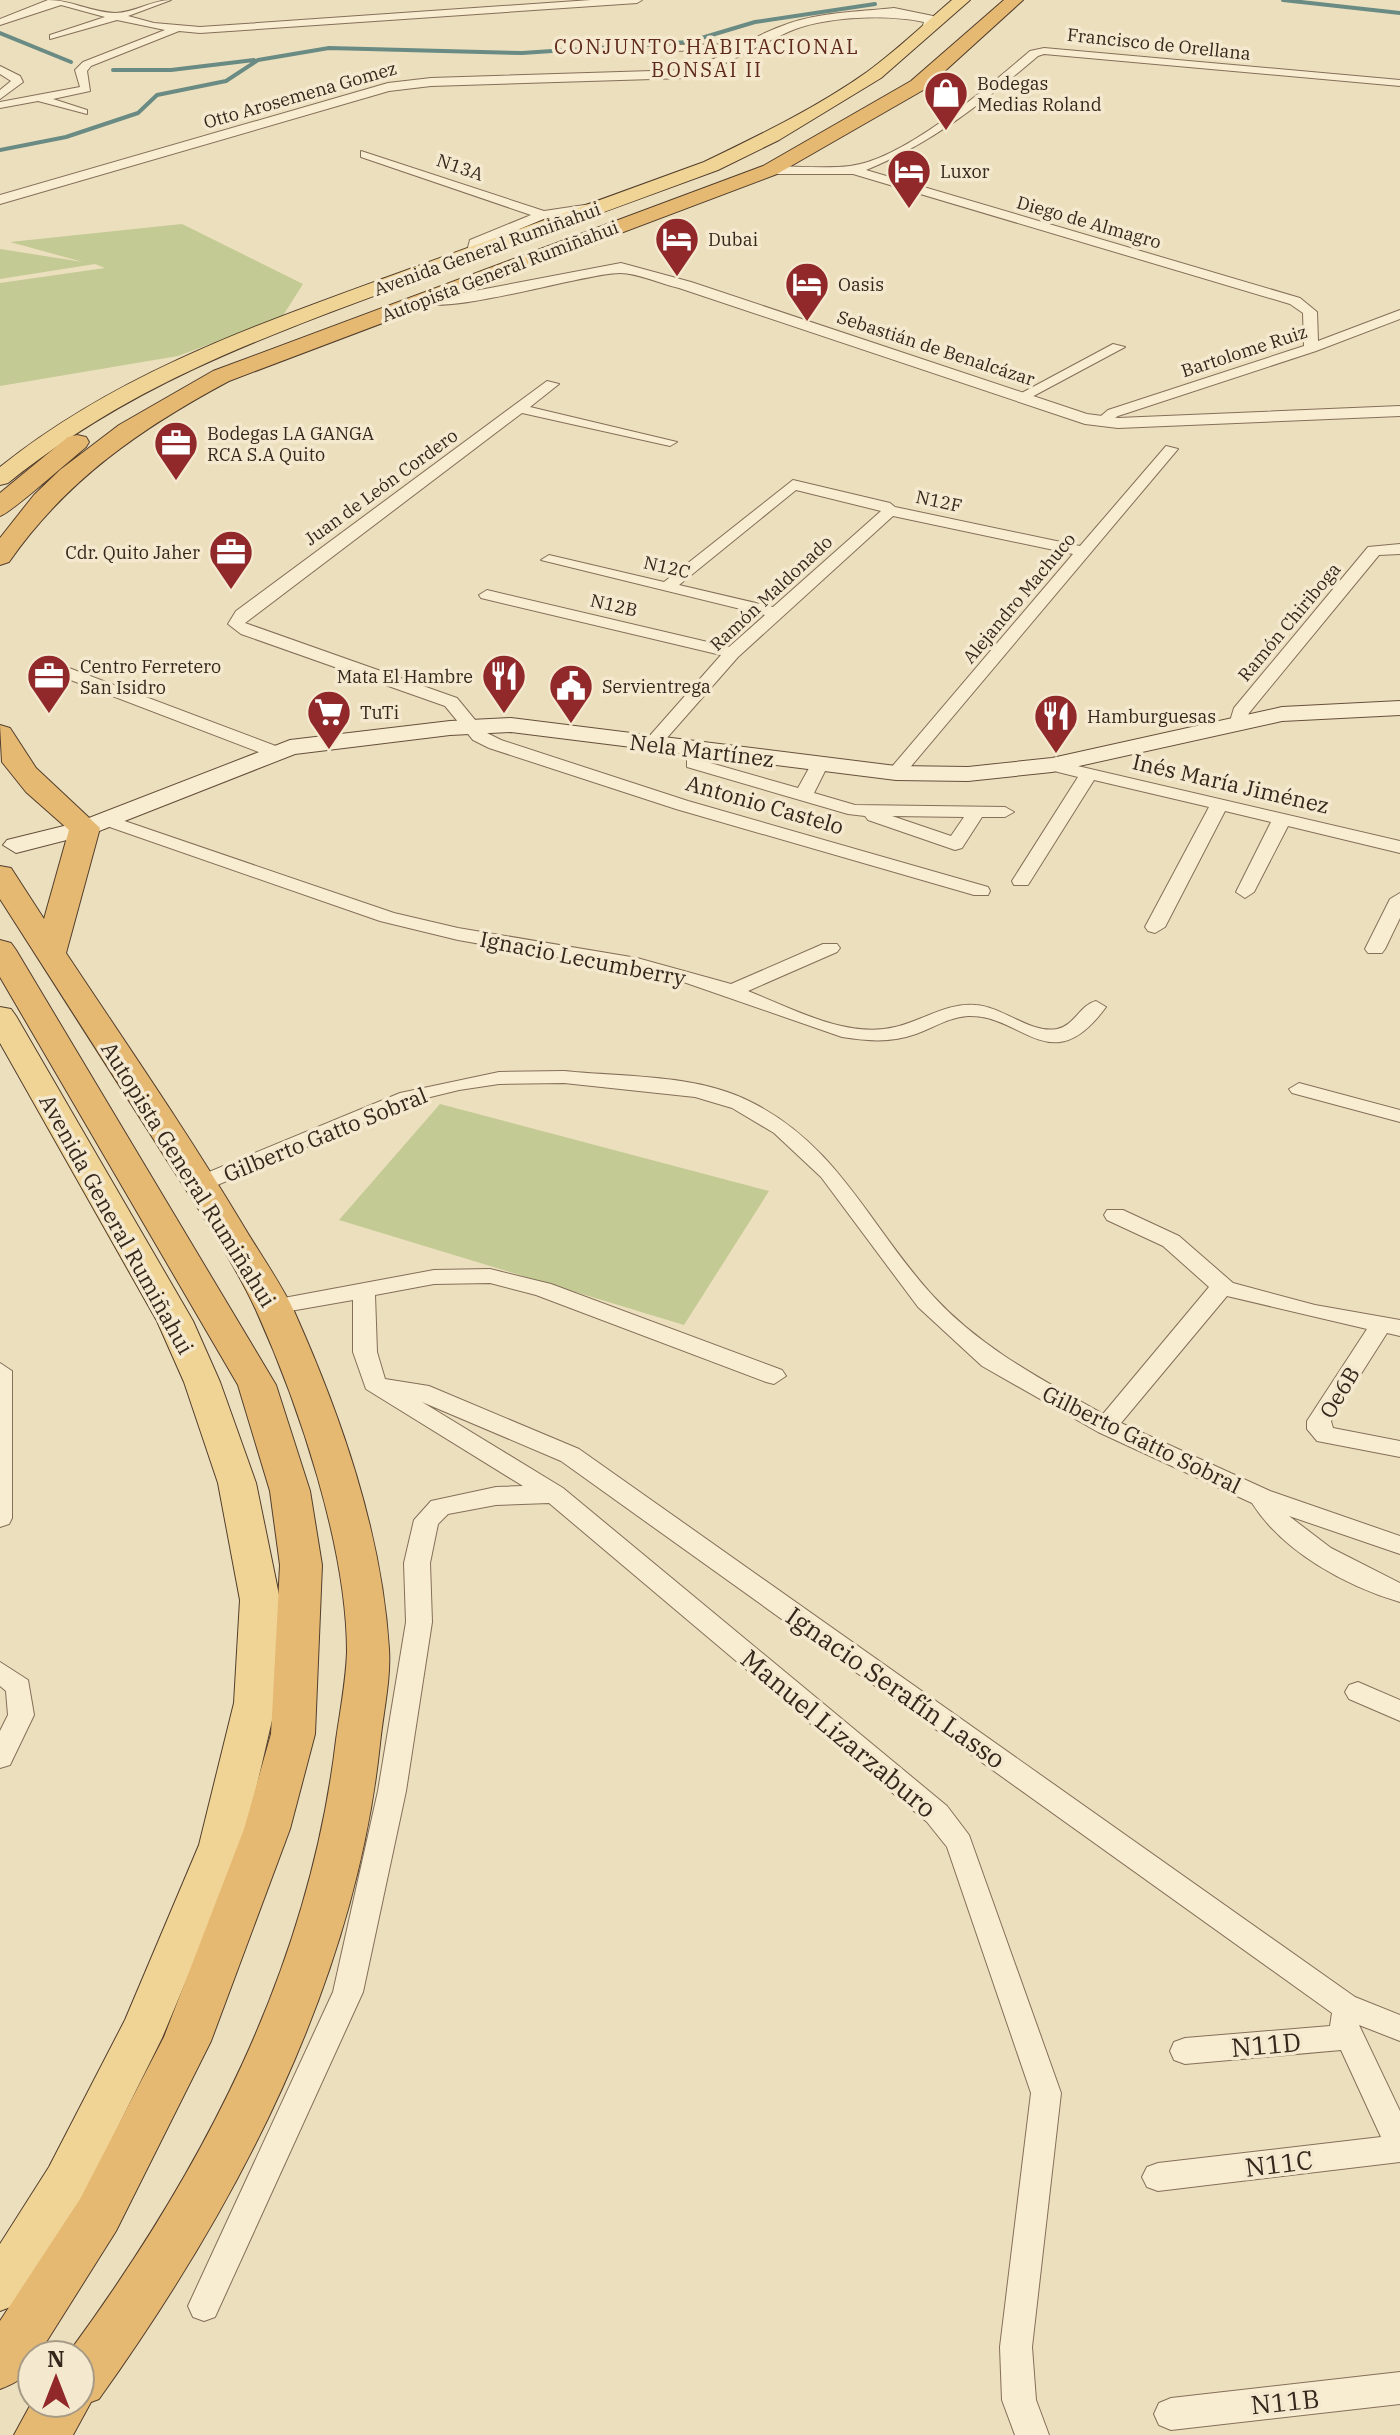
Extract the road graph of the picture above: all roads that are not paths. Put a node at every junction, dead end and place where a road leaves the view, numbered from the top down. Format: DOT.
graph roads {
  1 [pos="166,0"];
  2 [pos="542,0"];
  3 [pos="637,0"];
  4 [pos="962,0"];
  5 [pos="984,0"];
  6 [pos="1014,0"];
  7 [pos="61,1"];
  8 [pos="926,1"];
  9 [pos="557,8"];
  10 [pos="894,12"];
  11 [pos="118,16"];
  12 [pos="2,22"];
  13 [pos="928,28"];
  14 [pos="176,30"];
  15 [pos="54,37"];
  16 [pos="750,47"];
  17 [pos="671,48"];
  18 [pos="0,69"];
  19 [pos="1400,83"];
  20 [pos="0,96"];
  21 [pos="40,98"];
  22 [pos="0,105"];
  23 [pos="83,112"];
  24 [pos="365,154"];
  25 [pos="770,170"];
  26 [pos="854,170"];
  27 [pos="0,200"];
  28 [pos="611,205"];
  29 [pos="543,215"];
  30 [pos="472,255"];
  31 [pos="422,300"];
  32 [pos="1400,314"];
  33 [pos="1118,347"];
  34 [pos="1311,348"];
  35 [pos="552,384"];
  36 [pos="1021,397"];
  37 [pos="521,409"];
  38 [pos="1400,411"];
  39 [pos="1101,422"];
  40 [pos="670,442"];
  41 [pos="1171,449"];
  42 [pos="0,478"];
  43 [pos="0,508"];
  44 [pos="890,511"];
  45 [pos="1400,549"];
  46 [pos="1086,552"];
  47 [pos="0,557"];
  48 [pos="549,560"];
  49 [pos="667,587"];
  50 [pos="487,595"];
  51 [pos="777,613"];
  52 [pos="236,624"];
  53 [pos="732,653"];
  54 [pos="61,670"];
  55 [pos="1400,708"];
  56 [pos="1239,721"];
  57 [pos="472,727"];
  58 [pos="0,734"];
  59 [pos="652,744"];
  60 [pos="275,752"];
  61 [pos="693,763"];
  62 [pos="819,765"];
  63 [pos="1052,765"];
  64 [pos="896,773"];
  65 [pos="1089,774"];
  66 [pos="804,795"];
  67 [pos="1219,805"];
  68 [pos="854,810"];
  69 [pos="977,811"];
  70 [pos="1005,812"];
  71 [pos="1282,819"];
  72 [pos="96,824"];
  73 [pos="1400,847"];
  74 [pos="8,860"];
  75 [pos="1021,881"];
  76 [pos="981,891"];
  77 [pos="1245,892"];
  78 [pos="1400,899"];
  79 [pos="1155,927"];
  80 [pos="830,948"];
  81 [pos="1375,949"];
  82 [pos="0,950"];
  83 [pos="50,955"];
  84 [pos="731,991"];
  85 [pos="1096,1007"];
  86 [pos="0,1016"];
  87 [pos="1299,1089"];
  88 [pos="1400,1116"];
  89 [pos="200,1184"];
  90 [pos="1115,1215"];
  91 [pos="1225,1288"];
  92 [pos="364,1289"];
  93 [pos="273,1307"];
  94 [pos="1390,1327"];
  95 [pos="0,1371"];
  96 [pos="774,1376"];
  97 [pos="0,1379"];
  98 [pos="374,1383"];
  99 [pos="1106,1426"];
  100 [pos="1400,1449"];
  101 [pos="554,1494"];
  102 [pos="1261,1497"];
  103 [pos="0,1518"];
  104 [pos="1400,1545"];
  105 [pos="1400,1593"];
  106 [pos="0,1672"];
  107 [pos="1358,1692"];
  108 [pos="1400,1711"];
  109 [pos="0,1758"];
  110 [pos="355,1771"];
  111 [pos="392,1791"];
  112 [pos="1345,2006"];
  113 [pos="1400,2028"];
  114 [pos="1347,2037"];
  115 [pos="1185,2051"];
  116 [pos="1400,2146"];
  117 [pos="1158,2177"];
  118 [pos="0,2288"];
  119 [pos="204,2306"];
  120 [pos="96,2359"];
  121 [pos="0,2364"];
  122 [pos="1400,2388"];
  123 [pos="1171,2414"];
  124 [pos="1032,2435"];
  1 -- 11 [label="street"];
  2 -- 9 [label="street"];
  3 -- 9 [label="street"];
  4 -- 13 [label="main road, Avenida General Rumiñahui"];
  5 -- 43 [label="highway, Autopista General Rumiñahui"];
  6 -- 25 [label="highway, Autopista General Rumiñahui"];
  7 -- 11 [label="street"];
  7 -- 12 [label="street"];
  8 -- 10 [label="street, Otto Arosemena Gomez"];
  9 -- 14 [label="street"];
  10 -- 13 [label="street, Otto Arosemena Gomez"];
  10 -- 16 [label="street, Otto Arosemena Gomez"];
  11 -- 14 [label="street"];
  11 -- 15 [label="street"];
  13 -- 28 [label="main road, Avenida General Rumiñahui"];
  14 -- 21 [label="street"];
  16 -- 17 [label="street"];
  16 -- 27 [label="street, Otto Arosemena Gomez"];
  18 -- 20 [label="street"];
  19 -- 26 [label="street, Francisco de Orellana"];
  21 -- 22 [label="street"];
  21 -- 23 [label="street"];
  24 -- 29 [label="street, N13A"];
  25 -- 26 [label="street, Diego de Almagro"];
  25 -- 31 [label="highway, Autopista General Rumiñahui"];
  26 -- 34 [label="street, Diego de Almagro"];
  28 -- 29 [label="street, N13A"];
  28 -- 30 [label="main road, Avenida General Rumiñahui"];
  29 -- 30 [label="street, N13A"];
  30 -- 42 [label="main road, Avenida General Rumiñahui"];
  31 -- 36 [label="street, Sebastián de Benalcázar"];
  31 -- 47 [label="highway, Autopista General Rumiñahui"];
  32 -- 34 [label="street, Bartolome Ruiz"];
  33 -- 36 [label="street"];
  34 -- 39 [label="street, Bartolome Ruiz"];
  35 -- 37 [label="street, Juan de León Cordero"];
  36 -- 39 [label="street, Sebastián de Benalcázar"];
  37 -- 40 [label="street"];
  37 -- 52 [label="street, Juan de León Cordero"];
  38 -- 39 [label="street, Sebastián de Benalcázar"];
  41 -- 46 [label="street, Alejandro Machuco"];
  44 -- 46 [label="street, N12F"];
  44 -- 49 [label="street, N12F"];
  44 -- 51 [label="street, Ramón Maldonado"];
  45 -- 56 [label="street, Ramón Chiriboga"];
  46 -- 64 [label="street, Alejandro Machuco"];
  48 -- 49 [label="street, N12C"];
  49 -- 51 [label="street, N12C"];
  50 -- 53 [label="street, N12B"];
  51 -- 53 [label="street, Ramón Maldonado"];
  52 -- 57 [label="street, Antonio Castelo"];
  53 -- 59 [label="street, Ramón Maldonado"];
  54 -- 60 [label="street"];
  55 -- 56 [label="main road, Nela Martínez"];
  56 -- 63 [label="main road, Nela Martínez"];
  57 -- 59 [label="main road, Nela Martínez"];
  57 -- 60 [label="main road, Nela Martínez"];
  57 -- 76 [label="street, Antonio Castelo"];
  58 -- 72 [label="highway"];
  59 -- 62 [label="main road, Nela Martínez"];
  60 -- 72 [label="main road, Nela Martínez"];
  61 -- 66 [label="street"];
  62 -- 64 [label="main road, Nela Martínez"];
  62 -- 66 [label="street"];
  63 -- 64 [label="main road, Nela Martínez"];
  63 -- 65 [label="street, Inés María Jiménez"];
  65 -- 67 [label="street, Inés María Jiménez"];
  65 -- 75 [label="street"];
  66 -- 68 [label="street"];
  67 -- 71 [label="street, Inés María Jiménez"];
  67 -- 79 [label="street"];
  68 -- 69 [label="street"];
  68 -- 69 [label="street"];
  69 -- 70 [label="street"];
  71 -- 73 [label="street, Inés María Jiménez"];
  71 -- 77 [label="street"];
  72 -- 74 [label="main road, Nela Martínez"];
  72 -- 83 [label="highway"];
  72 -- 84 [label="street, Ignacio Lecumberry"];
  74 -- 83 [label="highway, Autopista General Rumiñahui"];
  78 -- 81 [label="street"];
  80 -- 84 [label="street"];
  82 -- 121 [label="highway, Autopista General Rumiñahui"];
  83 -- 89 [label="highway, Autopista General Rumiñahui"];
  84 -- 85 [label="street, Ignacio Lecumberry"];
  86 -- 118 [label="main road, Avenida General Rumiñahui"];
  87 -- 88 [label="street"];
  89 -- 93 [label="highway, Autopista General Rumiñahui"];
  89 -- 99 [label="street, Gilberto Gatto Sobral"];
  90 -- 91 [label="street"];
  91 -- 94 [label="street"];
  91 -- 99 [label="street"];
  92 -- 93 [label="street"];
  92 -- 96 [label="street"];
  92 -- 98 [label="street"];
  93 -- 110 [label="highway, Autopista General Rumiñahui"];
  94 -- 100 [label="street, Oe6B"];
  95 -- 97 [label="street"];
  97 -- 103 [label="street"];
  98 -- 101 [label="street, Manuel Lizarzaburo"];
  98 -- 112 [label="street, Ignacio Serafín Lasso"];
  99 -- 102 [label="street, Gilberto Gatto Sobral"];
  101 -- 111 [label="street"];
  101 -- 124 [label="street, Manuel Lizarzaburo"];
  102 -- 104 [label="street, Gilberto Gatto Sobral"];
  102 -- 105 [label="street"];
  106 -- 109 [label="street"];
  107 -- 108 [label="street"];
  110 -- 111 [label="street"];
  110 -- 120 [label="highway, Autopista General Rumiñahui"];
  111 -- 119 [label="street"];
  112 -- 113 [label="street, Ignacio Serafín Lasso"];
  112 -- 114 [label="street"];
  114 -- 115 [label="street, N11D"];
  114 -- 116 [label="street"];
  116 -- 117 [label="street, N11C"];
  122 -- 123 [label="street, N11B"];
}
